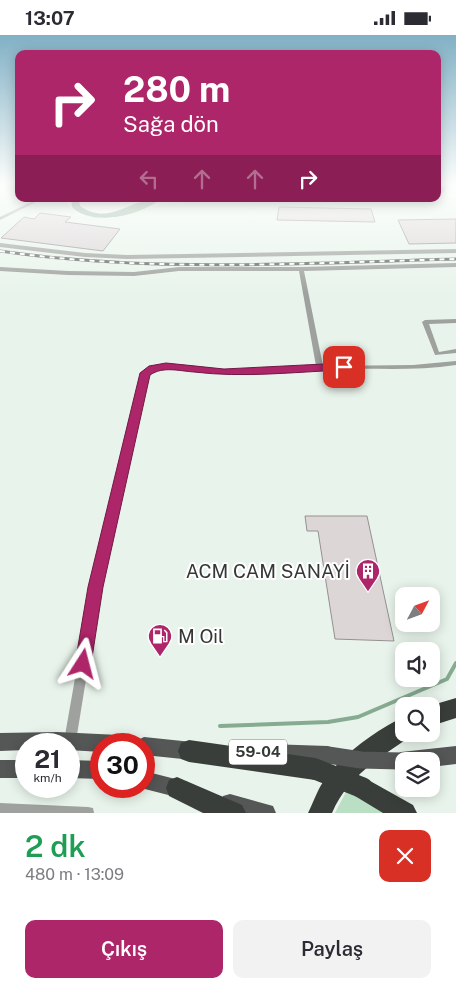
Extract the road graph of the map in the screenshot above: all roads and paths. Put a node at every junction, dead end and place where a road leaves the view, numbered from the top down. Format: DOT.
graph roads {
  1 [pos="0,245"];
  2 [pos="456,251"];
  3 [pos="456,265"];
  4 [pos="0,269"];
  5 [pos="301,269"];
  6 [pos="456,321"];
  7 [pos="456,351"];
  8 [pos="456,363"];
  9 [pos="320,368"];
  10 [pos="456,708"];
  11 [pos="440,713"];
  12 [pos="71,733"];
  13 [pos="395,734"];
  14 [pos="0,742"];
  15 [pos="15,742"];
  16 [pos="155,747"];
  17 [pos="189,751"];
  18 [pos="456,755"];
  19 [pos="322,762"];
  20 [pos="0,769"];
  21 [pos="15,769"];
  22 [pos="155,783"];
  23 [pos="177,788"];
  24 [pos="363,788"];
  25 [pos="0,809"];
  26 [pos="88,813"];
  27 [pos="234,813"];
  28 [pos="266,813"];
  29 [pos="320,813"];
  30 [pos="405,813"];
  1 -- 2 [label="street"];
  3 -- 5 [label="street"];
  4 -- 5 [label="street"];
  5 -- 9 [label="street"];
  6 -- 7 [label="street"];
  8 -- 9 [label="street"];
  9 -- 12 [label="street"];
  10 -- 11 [label="highway"];
  13 -- 29 [label="highway"];
  14 -- 15 [label="main road"];
  16 -- 17 [label="main road"];
  17 -- 19 [label="highway"];
  18 -- 19 [label="main road, bridge"];
  19 -- 24 [label="highway, bridge"];
  20 -- 21 [label="main road"];
  22 -- 23 [label="main road"];
  23 -- 27 [label="highway"];
  23 -- 28 [label="main road"];
  24 -- 30 [label="highway"];
  25 -- 26 [label="street"];
}
